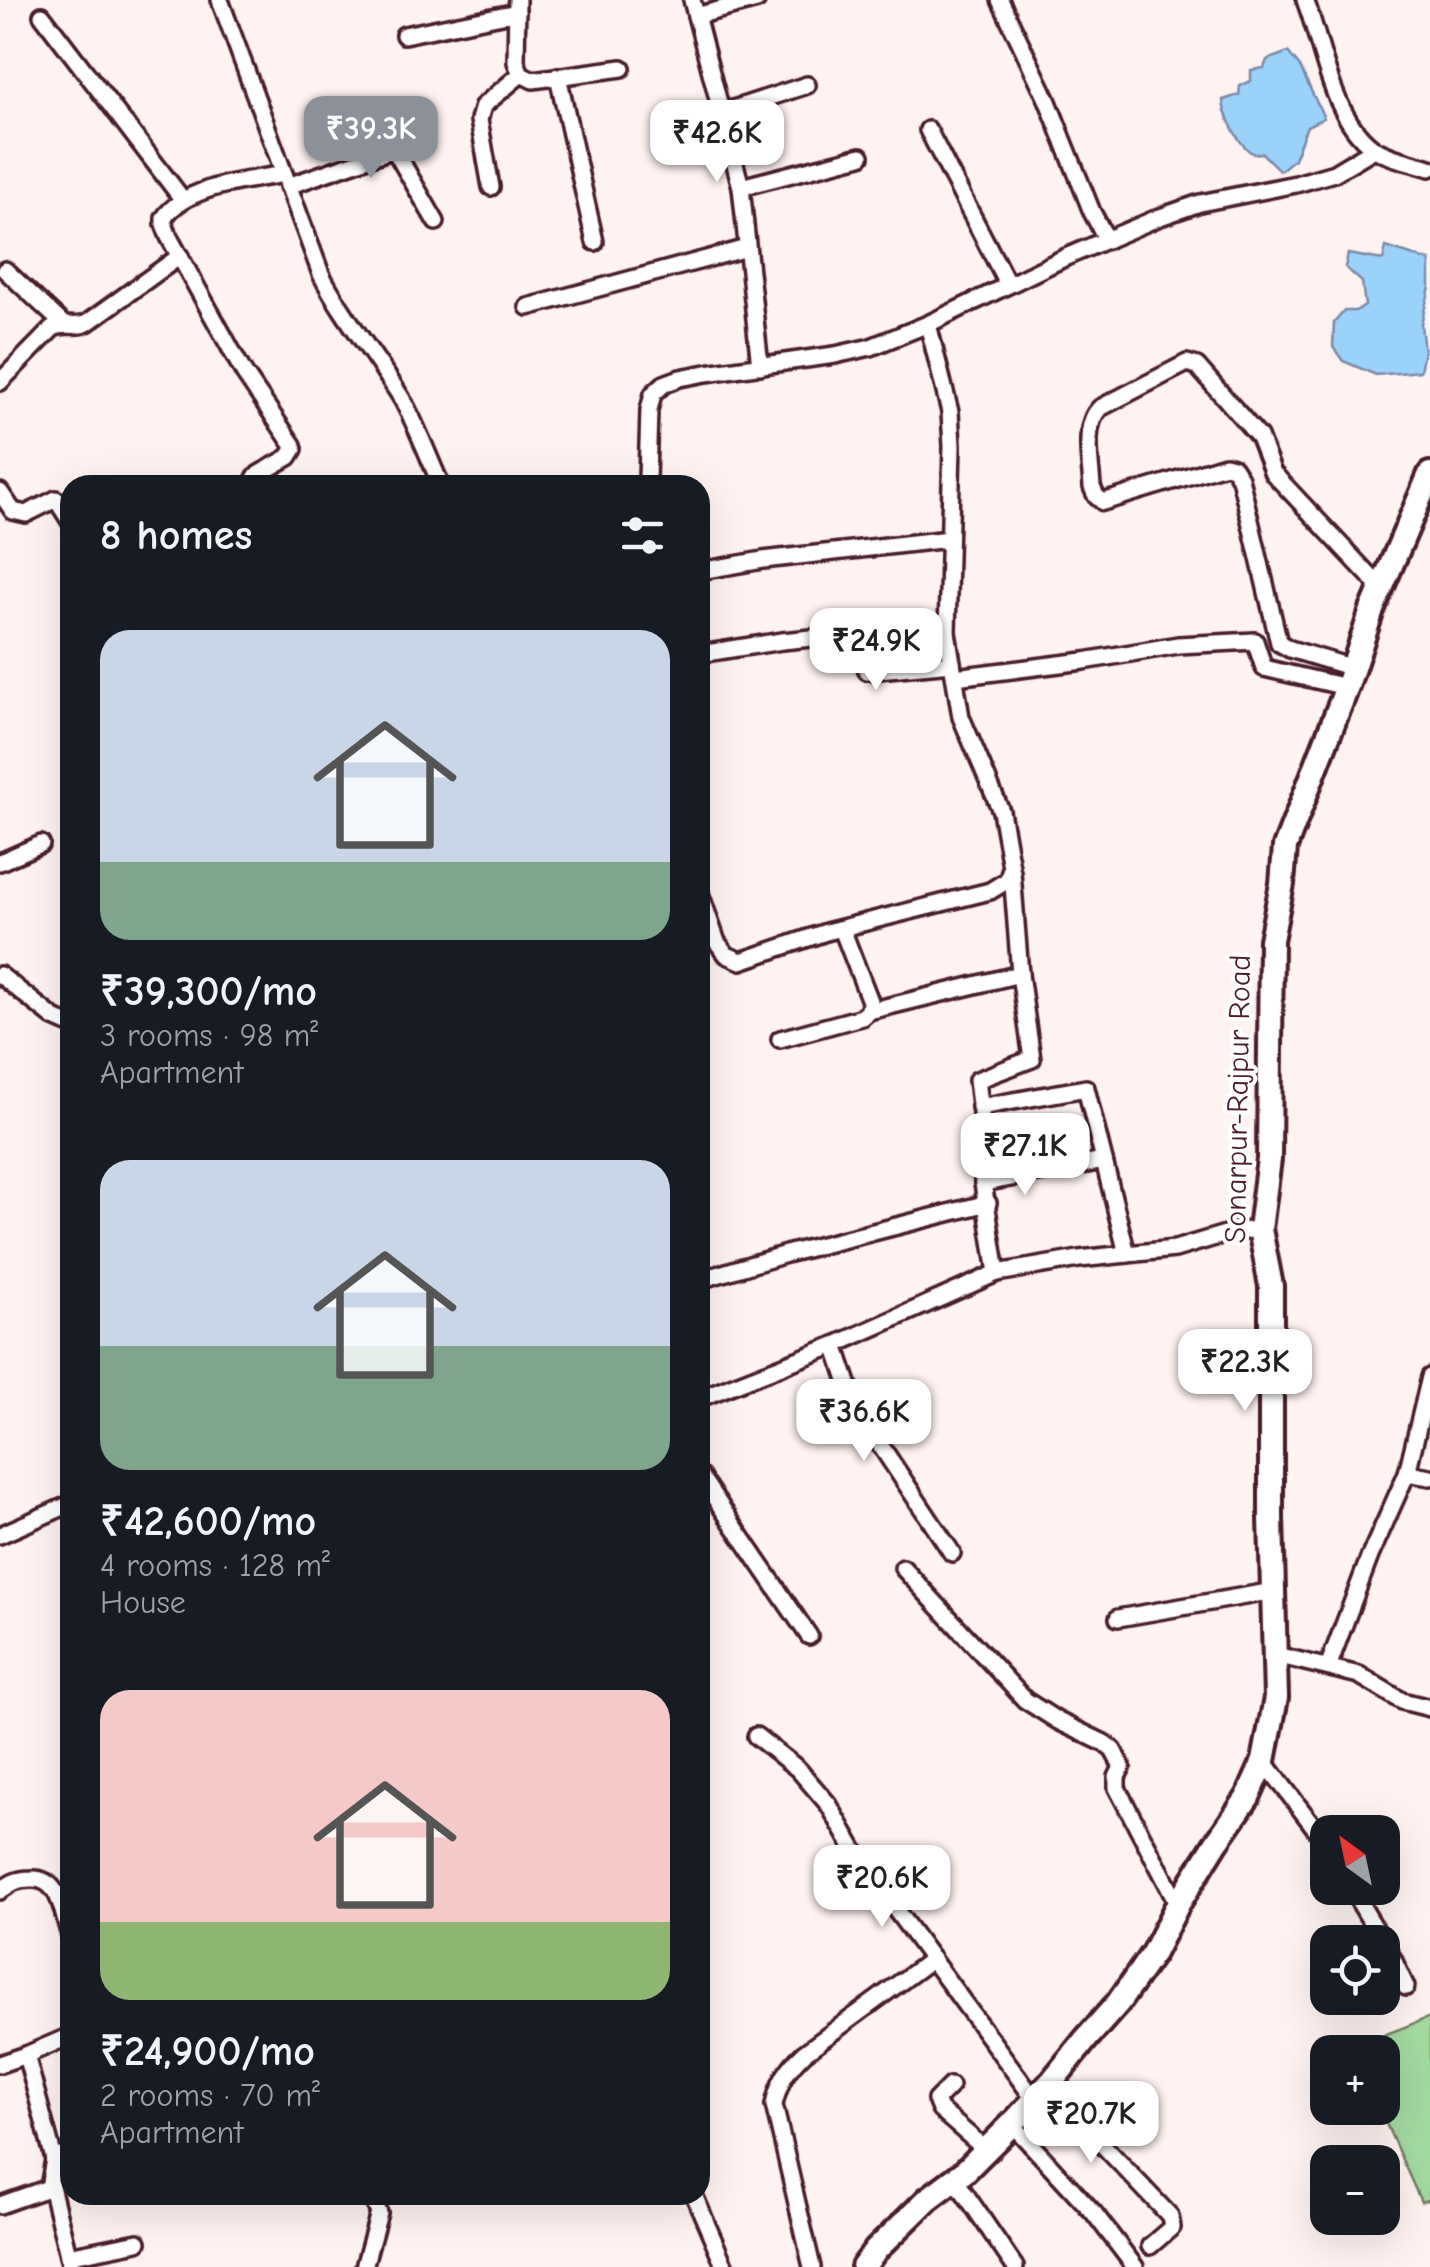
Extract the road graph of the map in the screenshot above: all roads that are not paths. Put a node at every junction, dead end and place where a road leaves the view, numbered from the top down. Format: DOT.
graph roads {
  1 [pos="220,0"];
  2 [pos="757,0"];
  3 [pos="1000,0"];
  4 [pos="1305,0"];
  5 [pos="518,6"];
  6 [pos="694,8"];
  7 [pos="42,15"];
  8 [pos="404,35"];
  9 [pos="622,68"];
  10 [pos="521,74"];
  11 [pos="558,76"];
  12 [pos="808,85"];
  13 [pos="722,113"];
  14 [pos="928,130"];
  15 [pos="1374,149"];
  16 [pos="862,156"];
  17 [pos="1430,168"];
  18 [pos="286,180"];
  19 [pos="741,187"];
  20 [pos="491,188"];
  21 [pos="183,200"];
  22 [pos="436,222"];
  23 [pos="1107,240"];
  24 [pos="595,242"];
  25 [pos="747,248"];
  26 [pos="180,256"];
  27 [pos="5,270"];
  28 [pos="1008,284"];
  29 [pos="528,306"];
  30 [pos="64,324"];
  31 [pos="928,324"];
  32 [pos="760,366"];
  33 [pos="0,382"];
  34 [pos="1430,474"];
  35 [pos="258,475"];
  36 [pos="436,475"];
  37 [pos="645,475"];
  38 [pos="0,492"];
  39 [pos="60,505"];
  40 [pos="949,539"];
  41 [pos="710,569"];
  42 [pos="1381,588"];
  43 [pos="947,632"];
  44 [pos="860,633"];
  45 [pos="710,652"];
  46 [pos="953,670"];
  47 [pos="1350,678"];
  48 [pos="40,844"];
  49 [pos="0,862"];
  50 [pos="1011,867"];
  51 [pos="710,921"];
  52 [pos="842,928"];
  53 [pos="1020,974"];
  54 [pos="0,975"];
  55 [pos="869,1010"];
  56 [pos="60,1021"];
  57 [pos="780,1039"];
  58 [pos="980,1107"];
  59 [pos="1104,1161"];
  60 [pos="983,1183"];
  61 [pos="988,1204"];
  62 [pos="1260,1229"];
  63 [pos="1127,1254"];
  64 [pos="997,1274"];
  65 [pos="710,1277"];
  66 [pos="835,1345"];
  67 [pos="1430,1376"];
  68 [pos="710,1394"];
  69 [pos="1407,1473"];
  70 [pos="1430,1477"];
  71 [pos="710,1491"];
  72 [pos="60,1509"];
  73 [pos="0,1536"];
  74 [pos="952,1553"];
  75 [pos="902,1568"];
  76 [pos="1274,1591"];
  77 [pos="1118,1618"];
  78 [pos="808,1636"];
  79 [pos="1276,1656"];
  80 [pos="1328,1668"];
  81 [pos="1430,1708"];
  82 [pos="756,1736"];
  83 [pos="1264,1761"];
  84 [pos="1310,1824"];
  85 [pos="0,1891"];
  86 [pos="60,1903"];
  87 [pos="1178,1904"];
  88 [pos="1361,1905"];
  89 [pos="932,1959"];
  90 [pos="1406,1987"];
  91 [pos="60,2040"];
  92 [pos="26,2054"];
  93 [pos="0,2064"];
  94 [pos="950,2086"];
  95 [pos="1041,2093"];
  96 [pos="1012,2124"];
  97 [pos="60,2150"];
  98 [pos="986,2150"];
  99 [pos="60,2160"];
  100 [pos="955,2179"];
  101 [pos="52,2187"];
  102 [pos="0,2205"];
  103 [pos="376,2205"];
  104 [pos="698,2205"];
  105 [pos="138,2242"];
  106 [pos="1150,2246"];
  107 [pos="70,2262"];
  108 [pos="364,2267"];
  109 [pos="724,2267"];
  110 [pos="812,2267"];
  111 [pos="863,2267"];
  112 [pos="1015,2267"];
  113 [pos="1134,2267"];
  1 -- 18 [label="street"];
  2 -- 6 [label="street"];
  3 -- 23 [label="street"];
  4 -- 15 [label="street"];
  5 -- 8 [label="street"];
  5 -- 10 [label="street"];
  6 -- 13 [label="street"];
  7 -- 21 [label="street"];
  9 -- 11 [label="street"];
  10 -- 11 [label="street"];
  10 -- 20 [label="street"];
  11 -- 24 [label="street"];
  12 -- 13 [label="street"];
  13 -- 19 [label="street"];
  14 -- 28 [label="street"];
  15 -- 17 [label="street"];
  15 -- 23 [label="street"];
  16 -- 19 [label="street"];
  18 -- 21 [label="street"];
  18 -- 22 [label="street"];
  18 -- 36 [label="street"];
  19 -- 25 [label="street"];
  21 -- 26 [label="street"];
  23 -- 28 [label="street"];
  25 -- 29 [label="street"];
  25 -- 32 [label="street"];
  26 -- 30 [label="street"];
  26 -- 35 [label="street"];
  27 -- 30 [label="street"];
  28 -- 31 [label="street"];
  30 -- 33 [label="street"];
  31 -- 32 [label="street"];
  31 -- 40 [label="street"];
  32 -- 37 [label="street"];
  34 -- 42 [label="main road, Sonarpur-Rajpur Road"];
  38 -- 39 [label="street"];
  40 -- 41 [label="street"];
  40 -- 43 [label="street"];
  42 -- 47 [label="main road, Sonarpur-Rajpur Road"];
  42 -- 47 [label="street"];
  43 -- 44 [label="street"];
  43 -- 46 [label="street"];
  44 -- 45 [label="street"];
  44 -- 46 [label="street"];
  46 -- 47 [label="street"];
  46 -- 50 [label="street"];
  47 -- 62 [label="main road, Sonarpur-Rajpur Road"];
  48 -- 49 [label="street"];
  50 -- 52 [label="street"];
  50 -- 53 [label="street"];
  51 -- 52 [label="street"];
  52 -- 55 [label="street"];
  53 -- 55 [label="street"];
  53 -- 58 [label="street"];
  54 -- 56 [label="street"];
  55 -- 57 [label="street"];
  58 -- 59 [label="street"];
  58 -- 60 [label="street"];
  59 -- 60 [label="street"];
  59 -- 63 [label="street"];
  60 -- 61 [label="street"];
  61 -- 64 [label="street"];
  61 -- 65 [label="street"];
  62 -- 63 [label="street"];
  62 -- 76 [label="main road, Sonarpur-Rajpur Road"];
  63 -- 64 [label="street"];
  64 -- 66 [label="street"];
  66 -- 68 [label="street"];
  66 -- 74 [label="street"];
  67 -- 69 [label="street"];
  69 -- 70 [label="street"];
  69 -- 80 [label="street"];
  71 -- 78 [label="street"];
  72 -- 73 [label="street"];
  75 -- 87 [label="street"];
  76 -- 77 [label="street"];
  76 -- 79 [label="main road, Sonarpur-Rajpur Road"];
  79 -- 80 [label="street"];
  79 -- 83 [label="main road, Sonarpur-Rajpur Road"];
  80 -- 81 [label="street"];
  82 -- 89 [label="street"];
  83 -- 84 [label="street"];
  83 -- 87 [label="main road, Sonarpur-Rajpur Road"];
  85 -- 86 [label="street"];
  87 -- 95 [label="main road, Sonarpur-Rajpur Road"];
  88 -- 90 [label="street"];
  89 -- 95 [label="street"];
  89 -- 110 [label="street"];
  91 -- 92 [label="street"];
  92 -- 93 [label="street"];
  92 -- 97 [label="street"];
  94 -- 98 [label="street"];
  95 -- 96 [label="main road, Sonarpur-Rajpur Road"];
  95 -- 106 [label="street"];
  96 -- 98 [label="main road, Sonarpur-Rajpur Road"];
  96 -- 113 [label="street"];
  98 -- 100 [label="main road, Sonarpur-Rajpur Road"];
  99 -- 101 [label="street"];
  100 -- 111 [label="main road, Sonarpur-Rajpur Road"];
  100 -- 112 [label="street"];
  101 -- 102 [label="street"];
  101 -- 107 [label="street"];
  103 -- 108 [label="street"];
  104 -- 109 [label="street"];
  105 -- 107 [label="street"];
}
